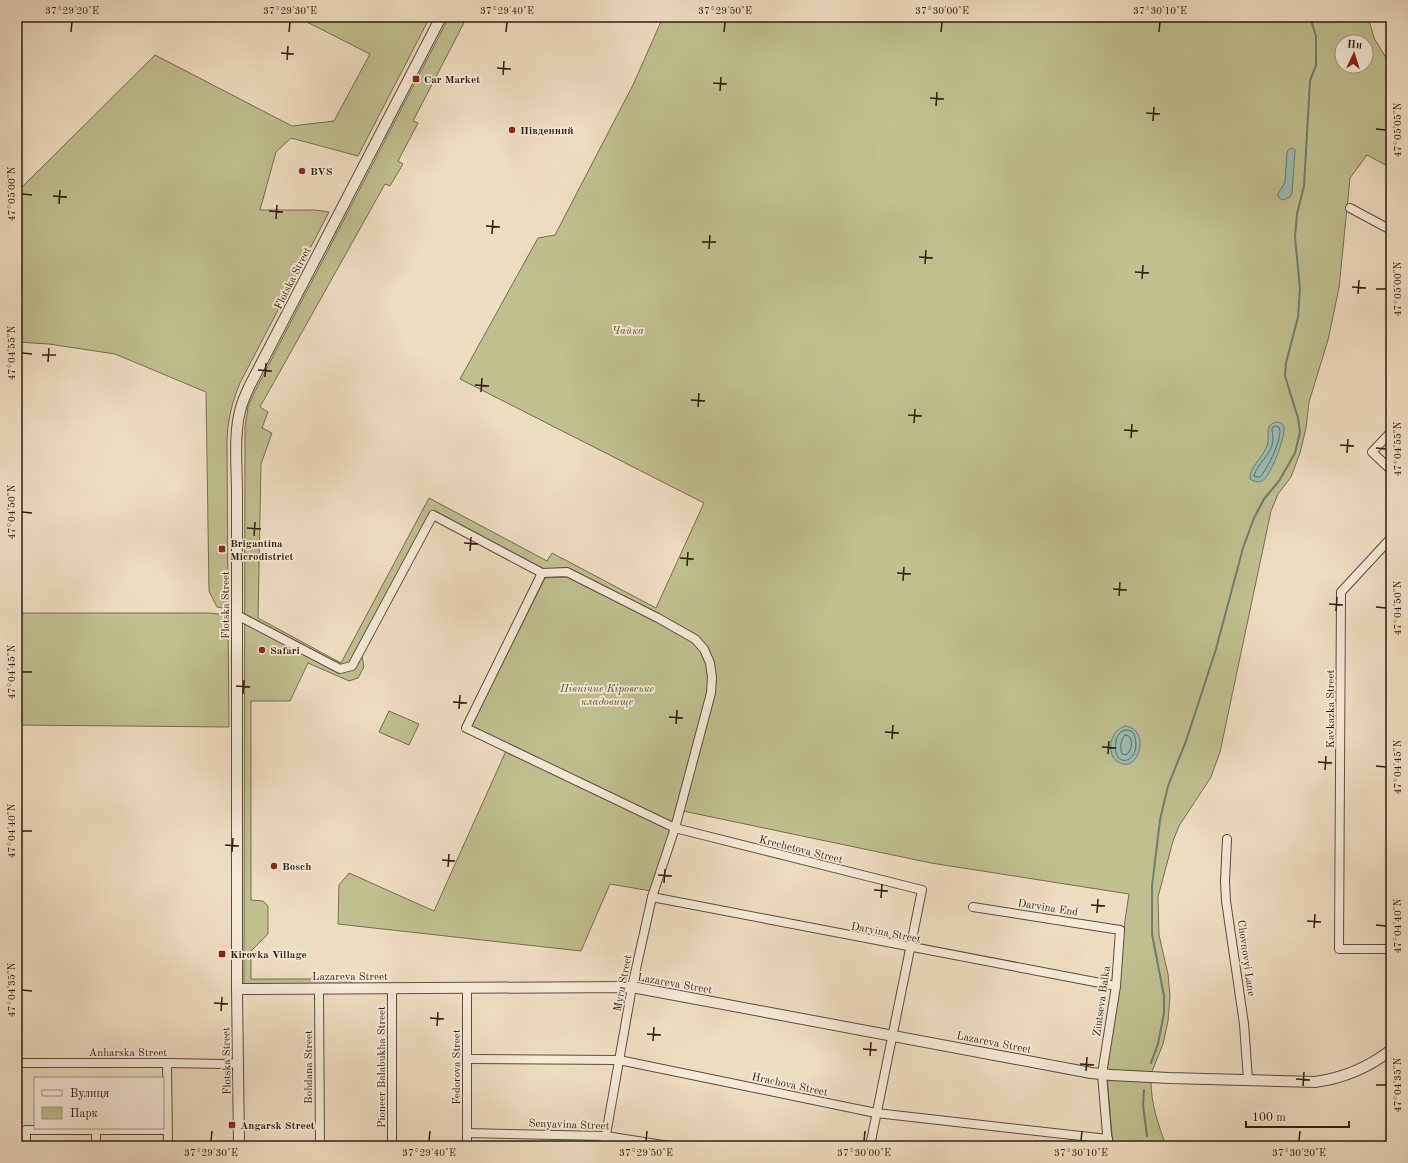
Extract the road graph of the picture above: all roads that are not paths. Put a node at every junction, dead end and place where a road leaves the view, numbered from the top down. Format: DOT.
graph roads {
  1 [pos="441,17"];
  2 [pos="1350,208"];
  3 [pos="1391,230"];
  4 [pos="1391,432"];
  5 [pos="1391,470"];
  6 [pos="1391,538"];
  7 [pos="542,573"];
  8 [pos="237,615"];
  9 [pos="675,828"];
  10 [pos="1227,839"];
  11 [pos="652,897"];
  12 [pos="973,906"];
  13 [pos="1120,930"];
  14 [pos="910,948"];
  15 [pos="1391,949"];
  16 [pos="1116,986"];
  17 [pos="632,987"];
  18 [pos="392,988"];
  19 [pos="467,988"];
  20 [pos="238,989"];
  21 [pos="319,989"];
  22 [pos="892,1036"];
  23 [pos="1391,1050"];
  24 [pos="467,1059"];
  25 [pos="619,1060"];
  26 [pos="17,1063"];
  27 [pos="167,1063"];
  28 [pos="238,1064"];
  29 [pos="1102,1074"];
  30 [pos="1248,1080"];
  31 [pos="876,1113"];
  32 [pos="96,1130"];
  33 [pos="168,1130"];
  34 [pos="467,1133"];
  35 [pos="606,1136"];
  36 [pos="1108,1142"];
  37 [pos="26,1146"];
  38 [pos="96,1146"];
  39 [pos="168,1146"];
  40 [pos="239,1146"];
  41 [pos="320,1146"];
  42 [pos="392,1146"];
  43 [pos="467,1146"];
  44 [pos="604,1146"];
  45 [pos="669,1146"];
  46 [pos="870,1146"];
  1 -- 8 [label="street, Flotska Street"];
  2 -- 3 [label="street"];
  4 -- 5 [label="street"];
  6 -- 15 [label="street, Kavkazka Street"];
  7 -- 8 [label="street"];
  7 -- 9 [label="street, Myru Street"];
  7 -- 9 [label="street, Krechetova Street"];
  8 -- 20 [label="street, Flotska Street"];
  9 -- 11 [label="street, Myru Street"];
  9 -- 14 [label="street, Krechetova Street"];
  10 -- 30 [label="street, Chovnovyi Lane"];
  11 -- 14 [label="street, Darvina Street"];
  11 -- 17 [label="street, Myru Street"];
  12 -- 13 [label="street, Darvina End"];
  13 -- 16 [label="street, Zintseva Balka"];
  14 -- 16 [label="street, Darvina Street"];
  14 -- 22 [label="street"];
  16 -- 29 [label="street, Zintseva Balka"];
  17 -- 19 [label="street, Lazareva Street"];
  17 -- 22 [label="street, Lazareva Street"];
  17 -- 25 [label="street, Myru Street"];
  18 -- 19 [label="street, Lazareva Street"];
  18 -- 21 [label="street, Lazareva Street"];
  18 -- 42 [label="street, Pioneer Balabukha Street"];
  19 -- 24 [label="street, Fedorova Street"];
  20 -- 21 [label="street, Lazareva Street"];
  20 -- 28 [label="street, Flotska Street"];
  21 -- 41 [label="street, Bohdana Street"];
  22 -- 29 [label="street, Lazareva Street"];
  22 -- 31 [label="street"];
  23 -- 30 [label="street"];
  24 -- 25 [label="street, Hrachova Street"];
  24 -- 34 [label="street, Fedorova Street"];
  25 -- 31 [label="street, Hrachova Street"];
  25 -- 35 [label="street, Myru Street"];
  26 -- 27 [label="street, Anharska Street"];
  27 -- 28 [label="street, Anharska Street"];
  27 -- 33 [label="street"];
  28 -- 40 [label="street, Flotska Street"];
  29 -- 30 [label="street"];
  29 -- 36 [label="street, Zintseva Balka"];
  31 -- 36 [label="street, Hrachova Street"];
  31 -- 46 [label="street"];
  32 -- 33 [label="street"];
  32 -- 37 [label="street"];
  32 -- 38 [label="street"];
  33 -- 39 [label="street"];
  34 -- 35 [label="street, Senyavina Street"];
  34 -- 43 [label="street, Fedorova Street"];
  35 -- 44 [label="street, Myru Street"];
  35 -- 45 [label="street, Senyavina Street"];
}
